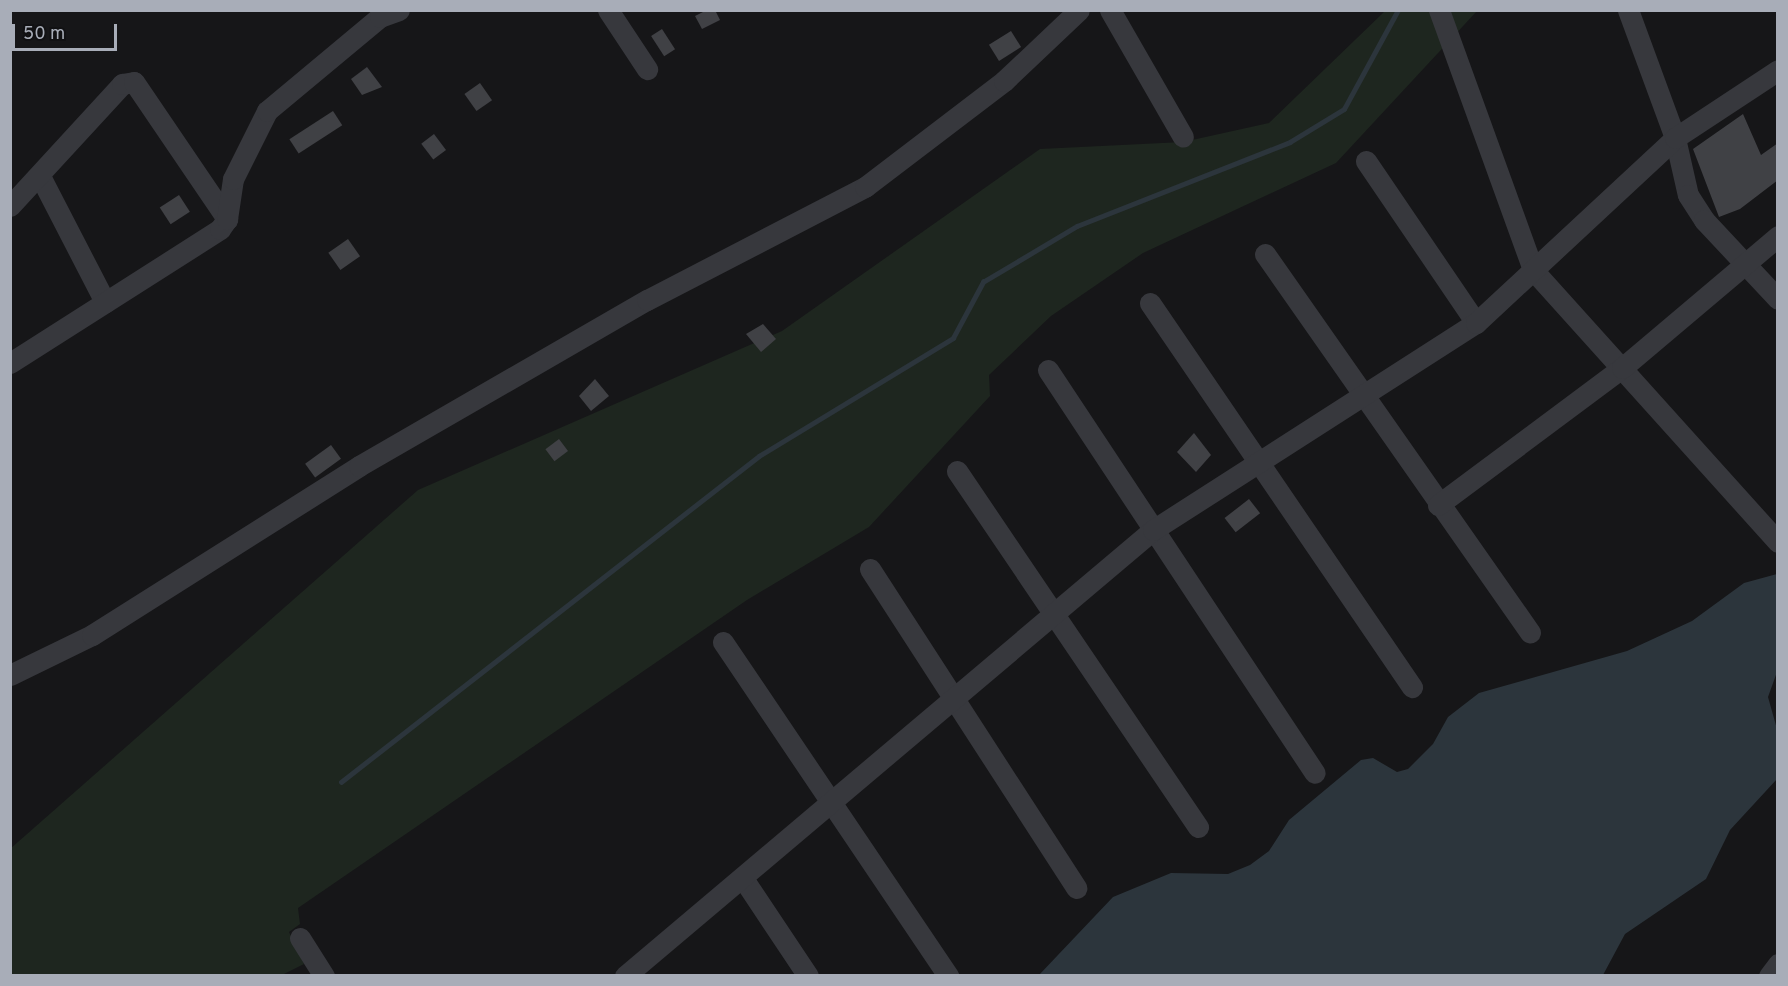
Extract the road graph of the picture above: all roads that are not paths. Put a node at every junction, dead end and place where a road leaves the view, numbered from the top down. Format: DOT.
graph roads {
  1 [pos="399,10"];
  2 [pos="608,10"];
  3 [pos="1110,10"];
  4 [pos="1439,10"];
  5 [pos="1628,10"];
  6 [pos="1066,15"];
  7 [pos="647,69"];
  8 [pos="1778,70"];
  9 [pos="1183,137"];
  10 [pos="1675,138"];
  11 [pos="1366,161"];
  12 [pos="40,176"];
  13 [pos="10,206"];
  14 [pos="227,219"];
  15 [pos="1778,236"];
  16 [pos="1265,254"];
  17 [pos="1744,262"];
  18 [pos="1533,270"];
  19 [pos="1778,299"];
  20 [pos="105,302"];
  21 [pos="1150,303"];
  22 [pos="1476,323"];
  23 [pos="10,363"];
  24 [pos="1622,368"];
  25 [pos="1048,370"];
  26 [pos="1361,398"];
  27 [pos="1260,465"];
  28 [pos="957,471"];
  29 [pos="1438,505"];
  30 [pos="1153,530"];
  31 [pos="1778,542"];
  32 [pos="870,568"];
  33 [pos="1054,615"];
  34 [pos="1530,633"];
  35 [pos="723,642"];
  36 [pos="10,675"];
  37 [pos="1412,687"];
  38 [pos="954,697"];
  39 [pos="1315,773"];
  40 [pos="831,805"];
  41 [pos="1198,827"];
  42 [pos="744,880"];
  43 [pos="1076,888"];
  44 [pos="300,938"];
  45 [pos="1778,964"];
  46 [pos="324,975"];
  47 [pos="625,975"];
  48 [pos="808,975"];
  49 [pos="948,975"];
  50 [pos="1769,975"];
  1 -- 14 [label="street"];
  2 -- 7 [label="street"];
  3 -- 9 [label="street"];
  4 -- 18 [label="street"];
  5 -- 10 [label="street"];
  6 -- 36 [label="street"];
  8 -- 10 [label="street"];
  10 -- 17 [label="street"];
  10 -- 18 [label="street"];
  11 -- 22 [label="street"];
  12 -- 13 [label="street"];
  12 -- 14 [label="street"];
  12 -- 20 [label="street"];
  14 -- 20 [label="street"];
  15 -- 17 [label="street"];
  16 -- 26 [label="street"];
  17 -- 19 [label="street"];
  17 -- 24 [label="street"];
  18 -- 22 [label="street"];
  18 -- 24 [label="street"];
  20 -- 23 [label="street"];
  21 -- 27 [label="street"];
  22 -- 26 [label="street"];
  24 -- 29 [label="street"];
  24 -- 31 [label="street"];
  25 -- 30 [label="street"];
  26 -- 27 [label="street"];
  26 -- 29 [label="street"];
  27 -- 30 [label="street"];
  27 -- 37 [label="street"];
  28 -- 33 [label="street"];
  29 -- 34 [label="street"];
  30 -- 33 [label="street"];
  30 -- 39 [label="street"];
  32 -- 38 [label="street"];
  33 -- 38 [label="street"];
  33 -- 41 [label="street"];
  35 -- 40 [label="street"];
  38 -- 40 [label="street"];
  38 -- 43 [label="street"];
  40 -- 42 [label="street"];
  40 -- 49 [label="street"];
  42 -- 47 [label="street"];
  42 -- 48 [label="street"];
  44 -- 46 [label="street"];
  45 -- 50 [label="street"];
}
